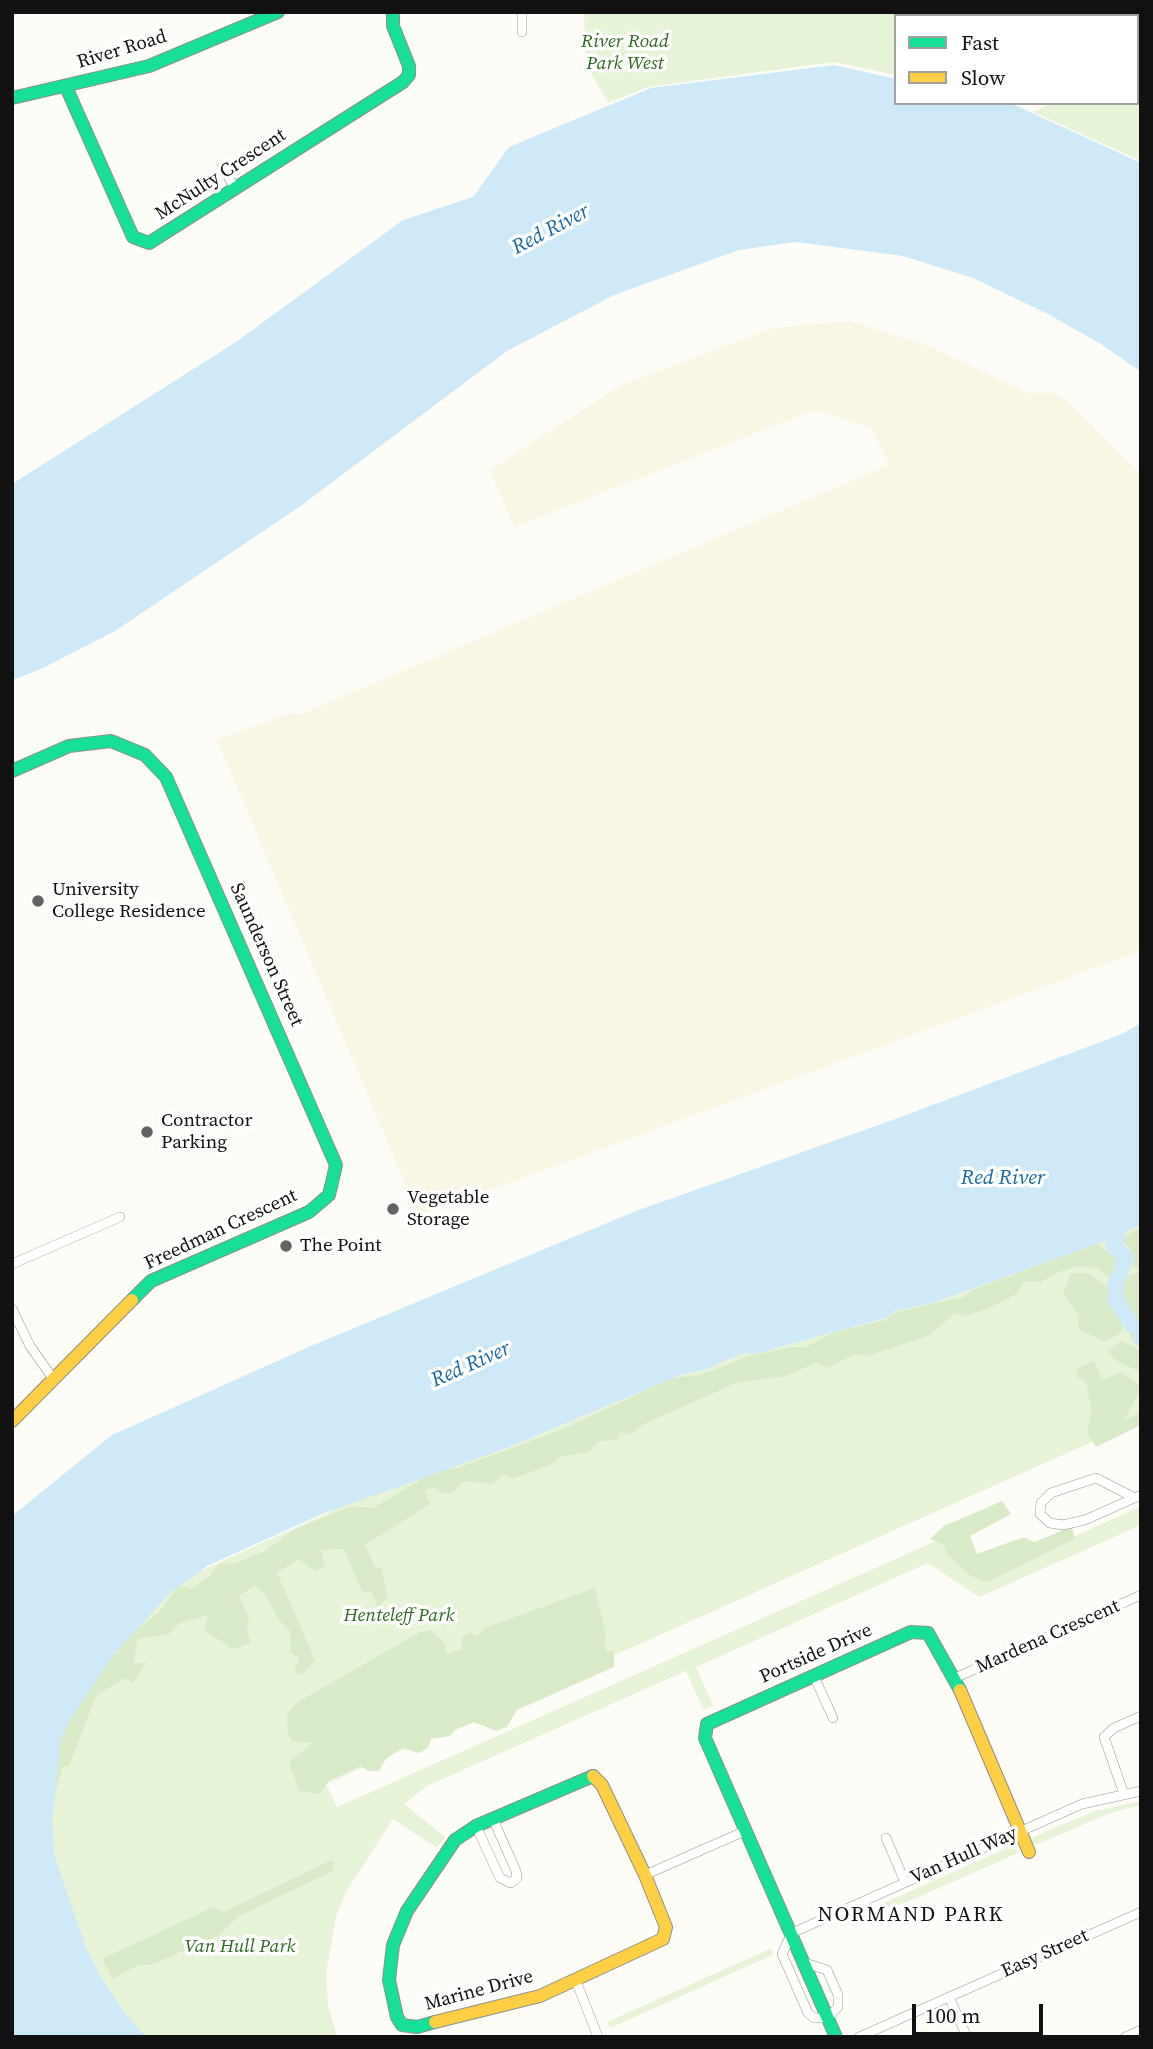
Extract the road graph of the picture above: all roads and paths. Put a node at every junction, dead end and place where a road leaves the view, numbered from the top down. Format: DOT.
graph roads {
  1 [pos="278,12"];
  2 [pos="393,12"];
  3 [pos="522,12"];
  4 [pos="522,32"];
  5 [pos="66,87"];
  6 [pos="12,98"];
  7 [pos="222,167"];
  8 [pos="235,188"];
  9 [pos="12,771"];
  10 [pos="329,1195"];
  11 [pos="120,1217"];
  12 [pos="12,1264"];
  13 [pos="12,1309"];
  14 [pos="54,1380"];
  15 [pos="12,1421"];
  16 [pos="1138,1496"];
  17 [pos="1141,1595"];
  18 [pos="814,1676"];
  19 [pos="955,1678"];
  20 [pos="1141,1716"];
  21 [pos="833,1718"];
  22 [pos="1141,1791"];
  23 [pos="1124,1794"];
  24 [pos="493,1819"];
  25 [pos="476,1826"];
  26 [pos="745,1831"];
  27 [pos="1019,1832"];
  28 [pos="886,1838"];
  29 [pos="1029,1852"];
  30 [pos="645,1875"];
  31 [pos="905,1882"];
  32 [pos="1141,1912"];
  33 [pos="792,1933"];
  34 [pos="576,1980"];
  35 [pos="949,1997"];
  36 [pos="828,2018"];
  37 [pos="1141,2030"];
  38 [pos="598,2037"];
  39 [pos="836,2037"];
  40 [pos="859,2037"];
  41 [pos="967,2037"];
  42 [pos="1125,2037"];
  1 -- 5 [label="street, River Road"];
  2 -- 8 [label="street, McNulty Crescent"];
  3 -- 4 [label="street"];
  5 -- 6 [label="street, River Road"];
  5 -- 8 [label="street, McNulty Crescent"];
  7 -- 8 [label="street"];
  9 -- 10 [label="street, Saunderson Street"];
  10 -- 14 [label="street, Freedman Crescent"];
  11 -- 12 [label="street"];
  13 -- 14 [label="street"];
  14 -- 15 [label="street, Freedman Crescent"];
  16 -- 16 [label="street"];
  17 -- 19 [label="street, Mardena Crescent"];
  18 -- 19 [label="street, Portside Drive"];
  18 -- 21 [label="street"];
  18 -- 26 [label="street, Portside Drive"];
  19 -- 27 [label="street, Portside Drive"];
  20 -- 23 [label="street"];
  22 -- 23 [label="street, Van Hull Way"];
  23 -- 27 [label="street, Van Hull Way"];
  24 -- 25 [label="street, Marine Drive"];
  24 -- 25 [label="street"];
  24 -- 30 [label="street, Marine Drive"];
  25 -- 34 [label="street, Marine Drive"];
  26 -- 30 [label="street"];
  26 -- 33 [label="street, Portside Drive"];
  27 -- 29 [label="street, Portside Drive"];
  27 -- 31 [label="street, Van Hull Way"];
  28 -- 31 [label="street"];
  30 -- 34 [label="street, Marine Drive"];
  31 -- 33 [label="street, Van Hull Way"];
  32 -- 35 [label="street, Easy Street"];
  33 -- 36 [label="street, Portside Drive"];
  33 -- 36 [label="street"];
  34 -- 38 [label="street"];
  35 -- 40 [label="street, Easy Street"];
  35 -- 41 [label="street"];
  36 -- 39 [label="street, Portside Drive"];
  37 -- 42 [label="street"];
}
